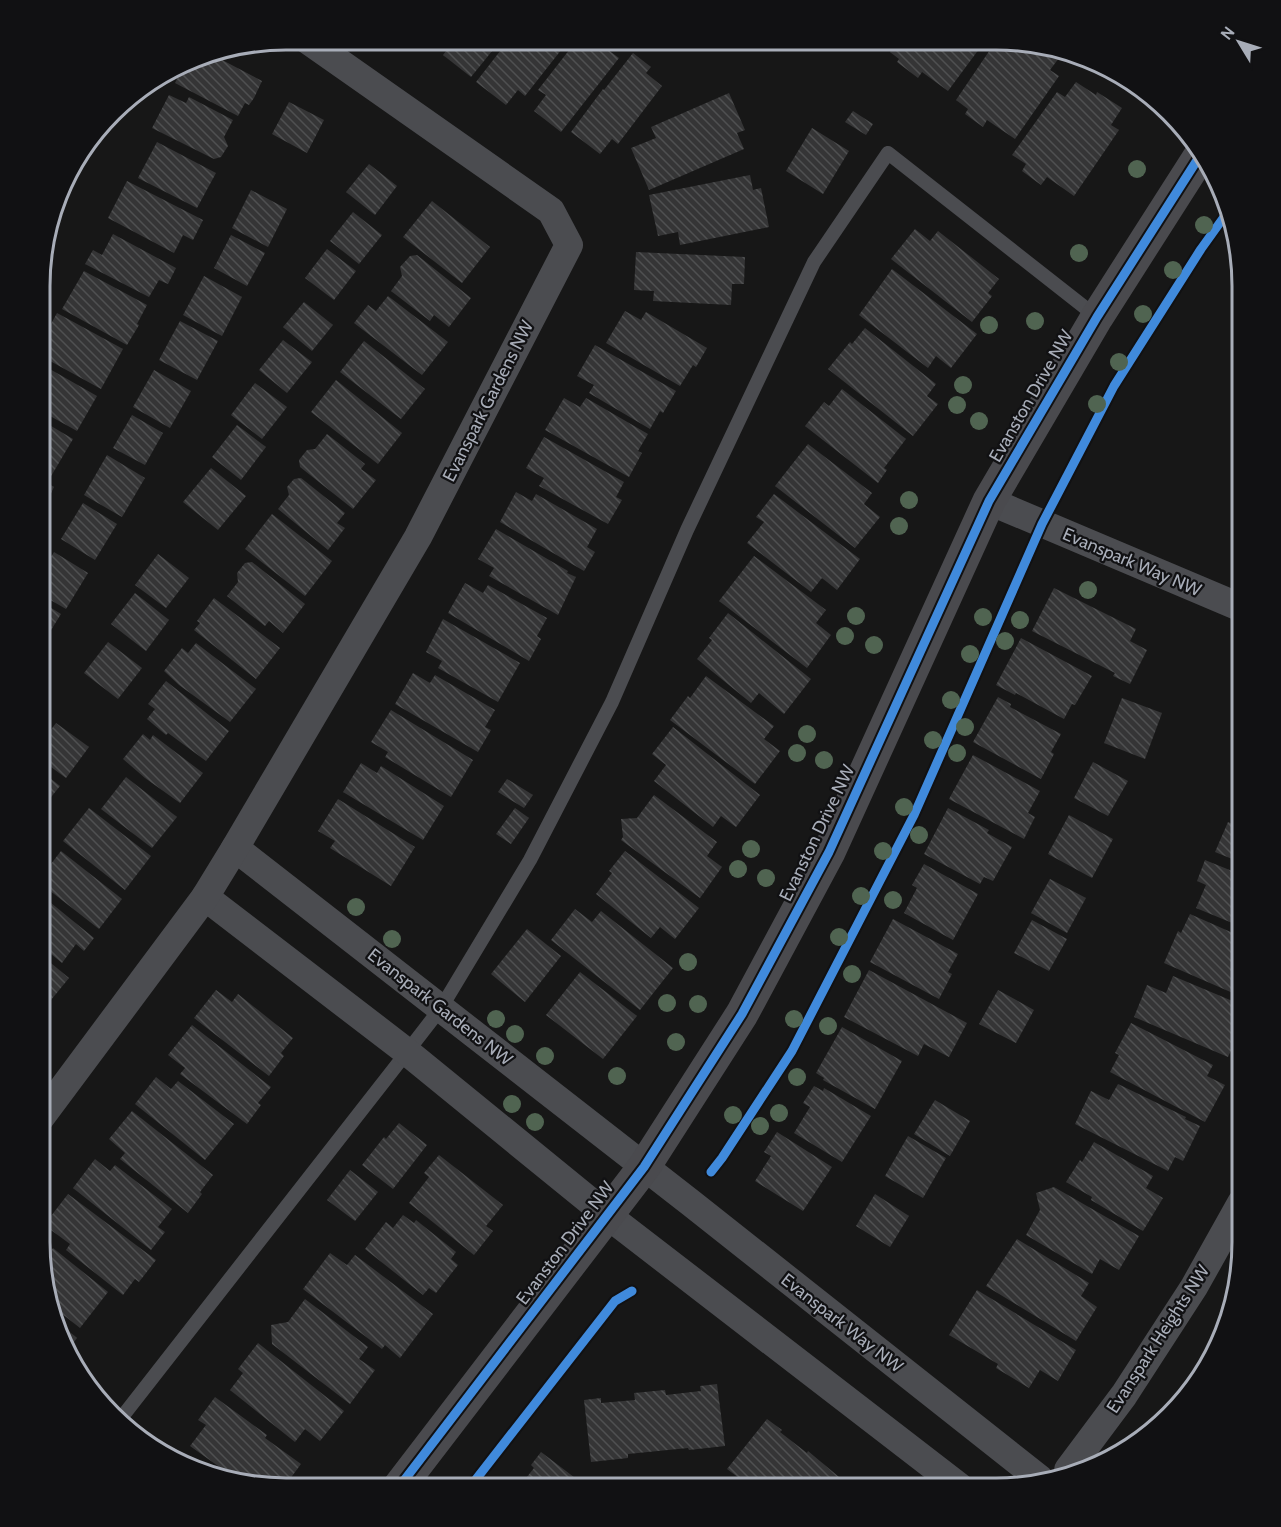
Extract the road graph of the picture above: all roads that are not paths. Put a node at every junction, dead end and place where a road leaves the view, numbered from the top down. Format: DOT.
graph roads {
  1 [pos="322,50"];
  2 [pos="1197,162"];
  3 [pos="1097,317"];
  4 [pos="989,501"];
  5 [pos="1232,604"];
  6 [pos="235,848"];
  7 [pos="205,897"];
  8 [pos="441,1008"];
  9 [pos="407,1052"];
  10 [pos="50,1105"];
  11 [pos="644,1167"];
  12 [pos="608,1215"];
  13 [pos="1232,1219"];
  14 [pos="125,1414"];
  15 [pos="1072,1465"];
  16 [pos="1034,1474"];
  17 [pos="406,1478"];
  18 [pos="947,1478"];
  1 -- 6 [label="street, Evanspark Gardens NW"];
  2 -- 3 [label="street, Evanston Drive NW"];
  3 -- 4 [label="street, Evanston Drive NW"];
  3 -- 8 [label="lane"];
  4 -- 5 [label="street, Evanspark Way NW"];
  4 -- 11 [label="street, Evanston Drive NW"];
  6 -- 7 [label="street, Evanspark Gardens NW"];
  6 -- 8 [label="street, Evanspark Gardens NW"];
  7 -- 9 [label="street"];
  7 -- 10 [label="street, Evanspark Gardens NW"];
  8 -- 9 [label="lane"];
  8 -- 11 [label="street, Evanspark Gardens NW"];
  9 -- 12 [label="street"];
  9 -- 14 [label="lane"];
  11 -- 12 [label="street, Evanston Drive NW"];
  11 -- 16 [label="street, Evanspark Way NW"];
  12 -- 17 [label="street, Evanston Drive NW"];
  12 -- 18 [label="street"];
  13 -- 15 [label="street, Evanspark Heights NW"];
}
